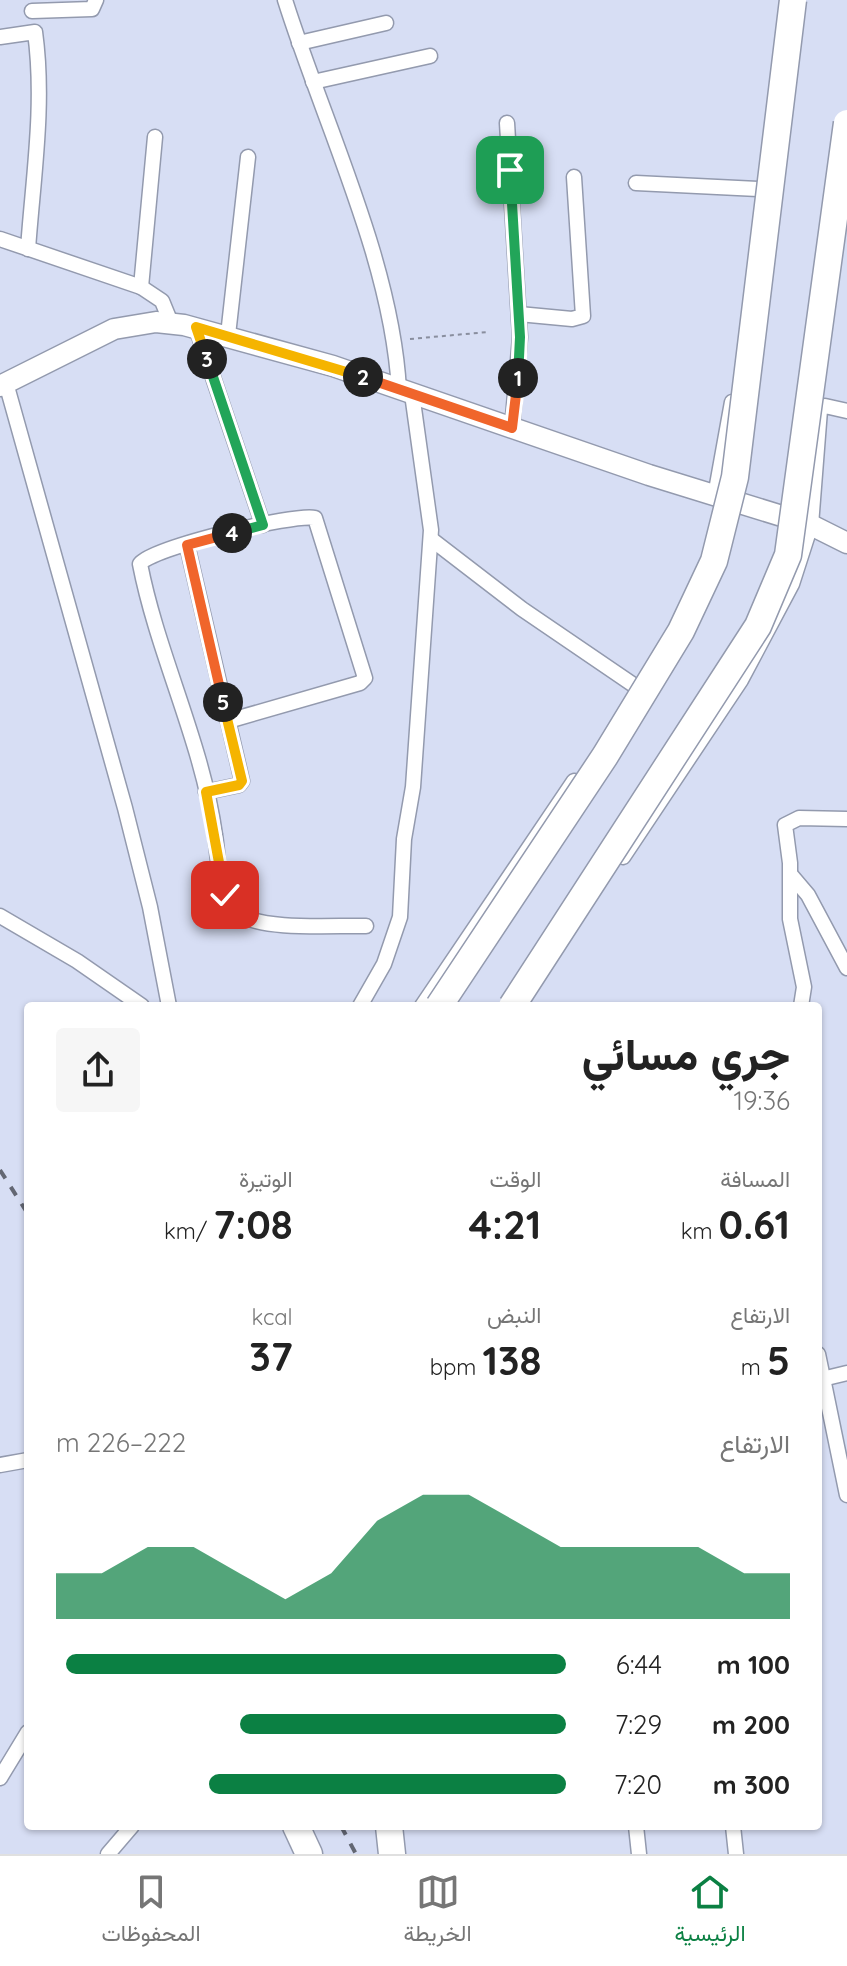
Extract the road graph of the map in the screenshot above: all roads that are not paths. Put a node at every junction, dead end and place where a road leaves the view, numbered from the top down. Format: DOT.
graph roads {
  1 [pos="96,0"];
  2 [pos="285,0"];
  3 [pos="785,0"];
  4 [pos="793,0"];
  5 [pos="31,6"];
  6 [pos="386,23"];
  7 [pos="35,32"];
  8 [pos="0,37"];
  9 [pos="299,43"];
  10 [pos="430,56"];
  11 [pos="313,82"];
  12 [pos="507,123"];
  13 [pos="847,123"];
  14 [pos="155,137"];
  15 [pos="248,157"];
  16 [pos="574,177"];
  17 [pos="636,183"];
  18 [pos="758,189"];
  19 [pos="0,239"];
  20 [pos="28,249"];
  21 [pos="141,287"];
  22 [pos="519,314"];
  23 [pos="171,323"];
  24 [pos="196,327"];
  25 [pos="228,335"];
  26 [pos="3,384"];
  27 [pos="406,392"];
  28 [pos="847,411"];
  29 [pos="512,428"];
  30 [pos="726,499"];
  31 [pos="263,525"];
  32 [pos="811,525"];
  33 [pos="431,539"];
  34 [pos="847,543"];
  35 [pos="187,545"];
  36 [pos="635,686"];
  37 [pos="228,721"];
  38 [pos="206,792"];
  39 [pos="847,819"];
  40 [pos="791,875"];
  41 [pos="0,916"];
  42 [pos="366,926"];
  43 [pos="847,968"];
  44 [pos="136,1002"];
  45 [pos="168,1002"];
  46 [pos="362,1002"];
  47 [pos="425,1002"];
  48 [pos="442,1002"];
  49 [pos="515,1002"];
  50 [pos="529,1002"];
  51 [pos="801,1002"];
  52 [pos="847,1373"];
  53 [pos="822,1379"];
  54 [pos="822,1387"];
  55 [pos="24,1461"];
  56 [pos="0,1465"];
  57 [pos="846,1485"];
  58 [pos="24,1739"];
  59 [pos="0,1778"];
  60 [pos="129,1830"];
  61 [pos="298,1830"];
  62 [pos="389,1830"];
  63 [pos="636,1830"];
  64 [pos="733,1830"];
  65 [pos="108,1854"];
  66 [pos="309,1854"];
  67 [pos="392,1854"];
  68 [pos="639,1854"];
  69 [pos="736,1854"];
  1 -- 5 [label="street"];
  2 -- 9 [label="street"];
  3 -- 18 [label="street"];
  4 -- 48 [label="highway, bridge"];
  5 -- 7 [label="street"];
  6 -- 9 [label="street"];
  7 -- 8 [label="street"];
  7 -- 20 [label="street"];
  9 -- 11 [label="street"];
  10 -- 11 [label="street"];
  11 -- 27 [label="street"];
  12 -- 22 [label="street"];
  13 -- 49 [label="highway, bridge"];
  14 -- 21 [label="street"];
  15 -- 25 [label="street"];
  16 -- 22 [label="street"];
  17 -- 18 [label="street"];
  18 -- 30 [label="street"];
  19 -- 20 [label="street"];
  20 -- 21 [label="street"];
  21 -- 23 [label="street"];
  22 -- 29 [label="street"];
  23 -- 24 [label="main road"];
  23 -- 26 [label="main road"];
  24 -- 25 [label="main road"];
  24 -- 31 [label="street"];
  25 -- 27 [label="main road"];
  26 -- 45 [label="street"];
  27 -- 29 [label="main road"];
  27 -- 33 [label="street"];
  28 -- 32 [label="street"];
  29 -- 30 [label="main road"];
  30 -- 32 [label="main road"];
  30 -- 36 [label="street"];
  31 -- 35 [label="street"];
  31 -- 37 [label="street"];
  32 -- 34 [label="main road"];
  32 -- 50 [label="street"];
  33 -- 36 [label="street"];
  33 -- 46 [label="street"];
  35 -- 37 [label="street"];
  35 -- 38 [label="street"];
  36 -- 47 [label="street"];
  37 -- 38 [label="street"];
  38 -- 42 [label="street"];
  39 -- 40 [label="street"];
  40 -- 43 [label="street"];
  40 -- 51 [label="street"];
  41 -- 44 [label="street"];
  52 -- 53 [label="street"];
  54 -- 57 [label="street"];
  55 -- 56 [label="street"];
  58 -- 59 [label="street"];
  60 -- 65 [label="street"];
  61 -- 66 [label="highway"];
  62 -- 67 [label="highway"];
  63 -- 68 [label="street"];
  64 -- 69 [label="street"];
}
